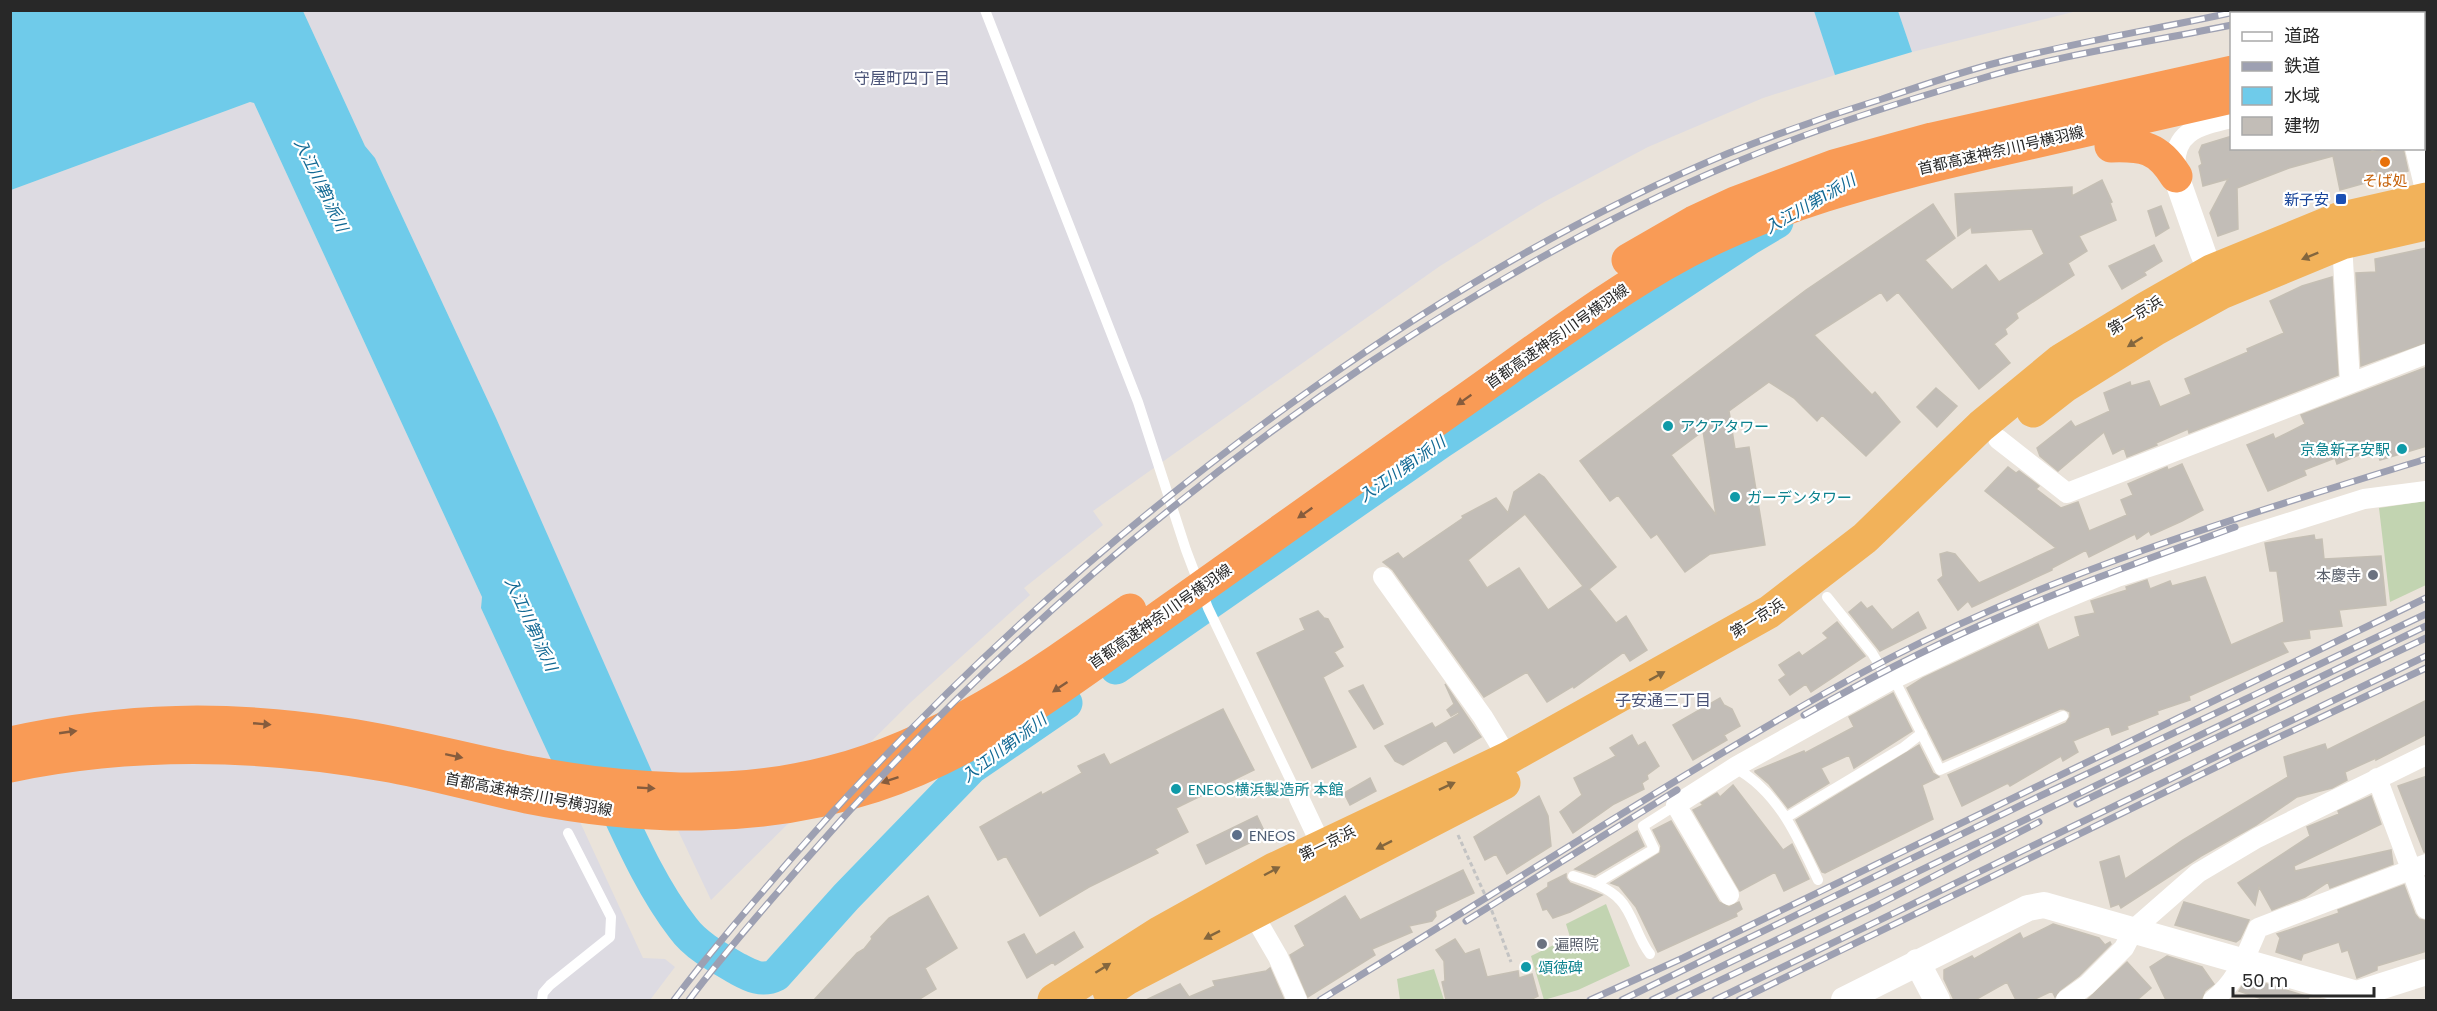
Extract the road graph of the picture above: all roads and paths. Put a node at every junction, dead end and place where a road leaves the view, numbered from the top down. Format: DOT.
graph roads {
  1 [pos="985,10"];
  2 [pos="2230,52"];
  3 [pos="2230,72"];
  4 [pos="2230,97"];
  5 [pos="2230,118"];
  6 [pos="2196,127"];
  7 [pos="2111,146"];
  8 [pos="2416,150"];
  9 [pos="1834,166"];
  10 [pos="2176,176"];
  11 [pos="2427,194"];
  12 [pos="2427,199"];
  13 [pos="2427,224"];
  14 [pos="2342,243"];
  15 [pos="2216,282"];
  16 [pos="1626,288"];
  17 [pos="2427,354"];
  18 [pos="2350,382"];
  19 [pos="1998,439"];
  20 [pos="2427,491"];
  21 [pos="1383,577"];
  22 [pos="1827,597"];
  23 [pos="1891,680"];
  24 [pos="2063,716"];
  25 [pos="1922,732"];
  26 [pos="10,743"];
  27 [pos="2427,755"];
  28 [pos="1508,758"];
  29 [pos="10,766"];
  30 [pos="1735,768"];
  31 [pos="2377,778"];
  32 [pos="1299,798"];
  33 [pos="1676,805"];
  34 [pos="1787,817"];
  35 [pos="1456,831"];
  36 [pos="568,832"];
  37 [pos="1328,858"];
  38 [pos="2419,867"];
  39 [pos="1573,876"];
  40 [pos="1818,880"];
  41 [pos="1595,884"];
  42 [pos="1729,895"];
  43 [pos="2427,909"];
  44 [pos="1253,914"];
  45 [pos="2134,929"];
  46 [pos="1650,954"];
  47 [pos="2244,960"];
  48 [pos="1510,962"];
  49 [pos="1917,962"];
  50 [pos="2427,972"];
  51 [pos="2367,995"];
  52 [pos="542,1000"];
  53 [pos="1054,1000"];
  54 [pos="1095,1000"];
  55 [pos="1297,1000"];
  56 [pos="1844,1000"];
  57 [pos="1937,1000"];
  58 [pos="2066,1000"];
  59 [pos="2213,1000"];
  1 -- 32 [label="lane"];
  2 -- 9 [label="highway"];
  3 -- 9 [label="highway, 首都高速神奈川1号横羽線"];
  4 -- 16 [label="highway, 首都高速神奈川1号横羽線"];
  5 -- 6 [label="street"];
  6 -- 7 [label="highway"];
  6 -- 10 [label="street"];
  7 -- 10 [label="highway"];
  7 -- 16 [label="highway"];
  8 -- 11 [label="street"];
  26 -- 9 [label="highway, 首都高速神奈川1号横羽線, one-way"];
  10 -- 15 [label="street"];
  12 -- 15 [label="highway, 第一京浜"];
  13 -- 14 [label="highway, 第一京浜"];
  14 -- 15 [label="highway, 第一京浜, one-way"];
  14 -- 18 [label="street"];
  15 -- 19 [label="highway, 第一京浜, one-way"];
  28 -- 15 [label="highway, 第一京浜, one-way"];
  16 -- 29 [label="highway, 首都高速神奈川1号横羽線, one-way"];
  17 -- 18 [label="street"];
  18 -- 19 [label="street"];
  19 -- 22 [label="highway, 第一京浜"];
  20 -- 23 [label="street"];
  21 -- 28 [label="street"];
  22 -- 23 [label="lane"];
  22 -- 37 [label="highway, 第一京浜, one-way"];
  23 -- 25 [label="lane"];
  23 -- 30 [label="street"];
  24 -- 25 [label="lane"];
  25 -- 34 [label="lane"];
  27 -- 31 [label="street"];
  37 -- 28 [label="highway, 第一京浜, one-way"];
  30 -- 33 [label="street"];
  30 -- 34 [label="lane"];
  31 -- 38 [label="street"];
  31 -- 45 [label="street"];
  32 -- 37 [label="street"];
  33 -- 41 [label="lane"];
  33 -- 42 [label="street"];
  34 -- 40 [label="lane"];
  35 -- 48 [label="path"];
  36 -- 52 [label="lane"];
  37 -- 44 [label="highway, 第一京浜"];
  53 -- 37 [label="highway, 第一京浜, one-way"];
  38 -- 43 [label="street"];
  38 -- 47 [label="street"];
  39 -- 41 [label="lane"];
  41 -- 46 [label="lane"];
  44 -- 54 [label="highway, 第一京浜, one-way"];
  44 -- 55 [label="street"];
  45 -- 47 [label="street"];
  45 -- 49 [label="street"];
  45 -- 58 [label="street"];
  47 -- 51 [label="street"];
  47 -- 59 [label="street"];
  49 -- 56 [label="street"];
  49 -- 57 [label="street"];
  50 -- 51 [label="street"];
}
